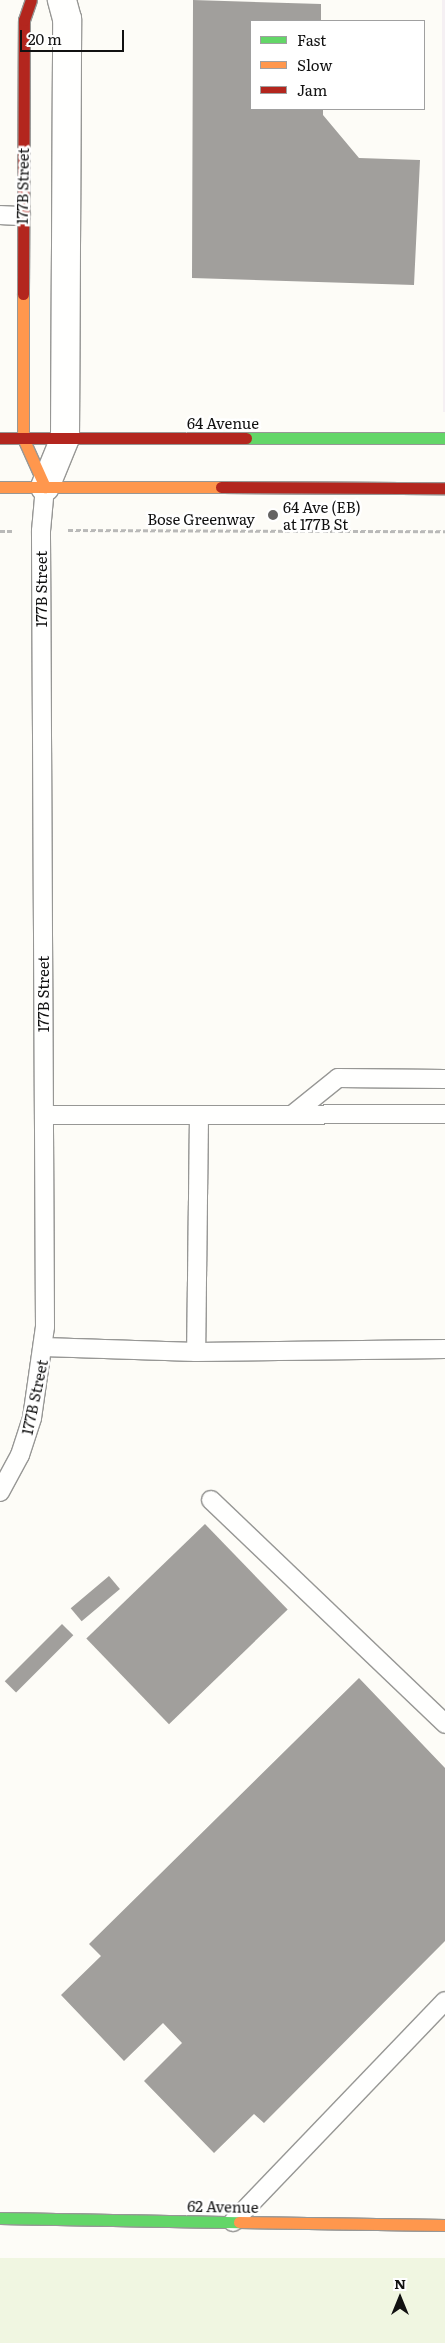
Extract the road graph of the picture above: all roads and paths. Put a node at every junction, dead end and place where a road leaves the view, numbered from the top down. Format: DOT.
graph roads {
  1 [pos="31,0"];
  2 [pos="62,0"];
  3 [pos="0,215"];
  4 [pos="21,216"];
  5 [pos="0,438"];
  6 [pos="23,438"];
  7 [pos="65,438"];
  8 [pos="445,438"];
  9 [pos="0,488"];
  10 [pos="45,488"];
  11 [pos="445,488"];
  12 [pos="77,530"];
  13 [pos="445,530"];
  14 [pos="445,1079"];
  15 [pos="445,1114"];
  16 [pos="44,1115"];
  17 [pos="292,1115"];
  18 [pos="199,1116"];
  19 [pos="43,1347"];
  20 [pos="445,1349"];
  21 [pos="196,1352"];
  22 [pos="0,1492"];
  23 [pos="212,1500"];
  24 [pos="445,1724"];
  25 [pos="445,2001"];
  26 [pos="0,2218"];
  27 [pos="233,2222"];
  28 [pos="445,2225"];
  1 -- 4 [label="street, 177B Street"];
  2 -- 7 [label="street, 177B Street"];
  3 -- 4 [label="lane"];
  4 -- 6 [label="street, 177B Street"];
  5 -- 6 [label="street, 64 Avenue"];
  6 -- 7 [label="street, 64 Avenue"];
  6 -- 10 [label="street, 177B Street"];
  7 -- 8 [label="street, 64 Avenue"];
  7 -- 10 [label="street, 177B Street"];
  9 -- 10 [label="street"];
  10 -- 11 [label="street"];
  10 -- 16 [label="lane, 177B Street"];
  12 -- 13 [label="path, Bose Greenway"];
  14 -- 17 [label="lane"];
  15 -- 17 [label="lane"];
  16 -- 18 [label="lane"];
  16 -- 19 [label="lane, 177B Street"];
  17 -- 18 [label="lane"];
  18 -- 21 [label="lane"];
  19 -- 21 [label="lane"];
  19 -- 22 [label="lane, 177B Street"];
  20 -- 21 [label="lane"];
  23 -- 24 [label="lane"];
  25 -- 27 [label="lane"];
  26 -- 27 [label="street, 62 Avenue"];
  27 -- 28 [label="street, 62 Avenue"];
}
